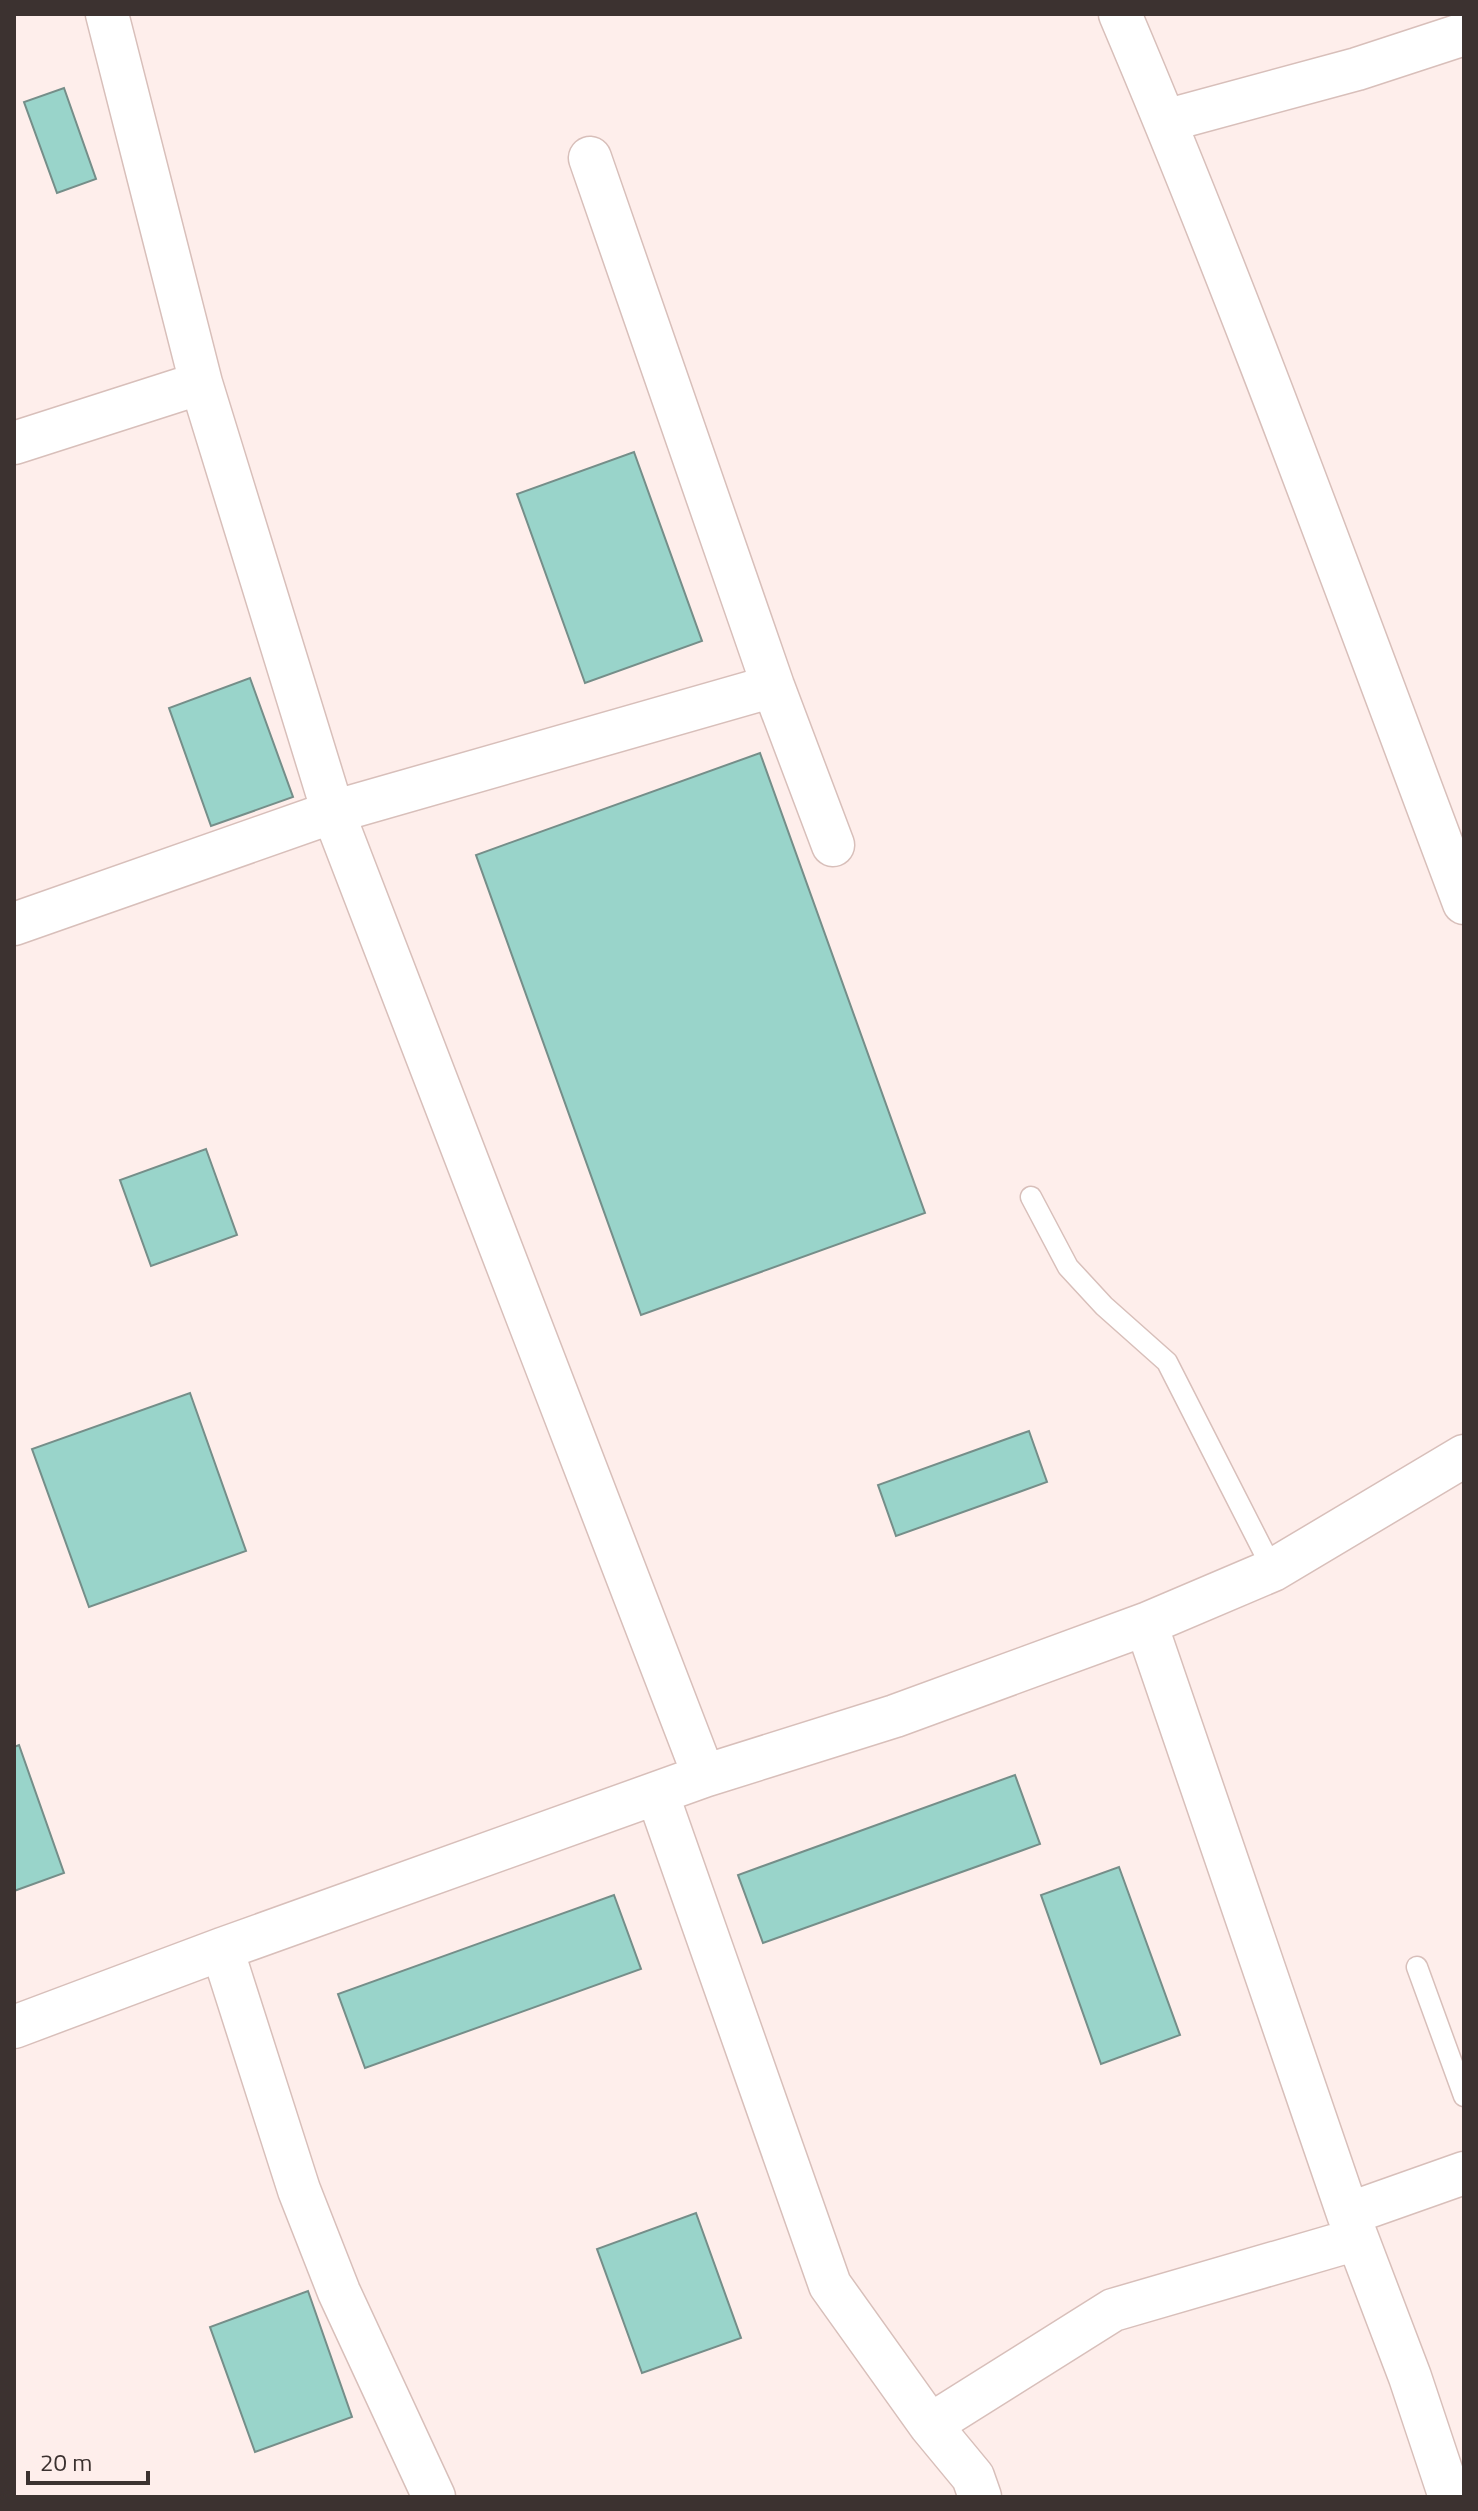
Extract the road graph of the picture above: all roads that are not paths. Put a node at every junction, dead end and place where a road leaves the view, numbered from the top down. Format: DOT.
graph roads {
  1 [pos="107,14"];
  2 [pos="1120,14"];
  3 [pos="1464,34"];
  4 [pos="1165,121"];
  5 [pos="590,158"];
  6 [pos="201,383"];
  7 [pos="14,443"];
  8 [pos="773,686"];
  9 [pos="333,812"];
  10 [pos="833,845"];
  11 [pos="1464,903"];
  12 [pos="14,924"];
  13 [pos="1031,1197"];
  14 [pos="1464,1456"];
  15 [pos="1273,1570"];
  16 [pos="1146,1624"];
  17 [pos="704,1776"];
  18 [pos="657,1793"];
  19 [pos="222,1949"];
  20 [pos="1417,1967"];
  21 [pos="14,2027"];
  22 [pos="1464,2096"];
  23 [pos="1464,2173"];
  24 [pos="1352,2227"];
  25 [pos="930,2425"];
  26 [pos="434,2497"];
  27 [pos="980,2497"];
  28 [pos="1450,2497"];
  1 -- 6 [label="street"];
  2 -- 4 [label="street"];
  3 -- 4 [label="street"];
  4 -- 11 [label="street"];
  5 -- 8 [label="street"];
  6 -- 7 [label="street"];
  6 -- 9 [label="street"];
  8 -- 9 [label="street"];
  8 -- 10 [label="street"];
  9 -- 12 [label="street"];
  9 -- 17 [label="street"];
  13 -- 15 [label="lane"];
  14 -- 15 [label="street"];
  15 -- 16 [label="street"];
  16 -- 17 [label="street"];
  16 -- 24 [label="street"];
  17 -- 18 [label="street"];
  18 -- 19 [label="street"];
  18 -- 25 [label="street"];
  19 -- 21 [label="street"];
  19 -- 26 [label="street"];
  20 -- 22 [label="lane"];
  23 -- 24 [label="street"];
  24 -- 25 [label="street"];
  24 -- 28 [label="street"];
  25 -- 27 [label="street"];
}
